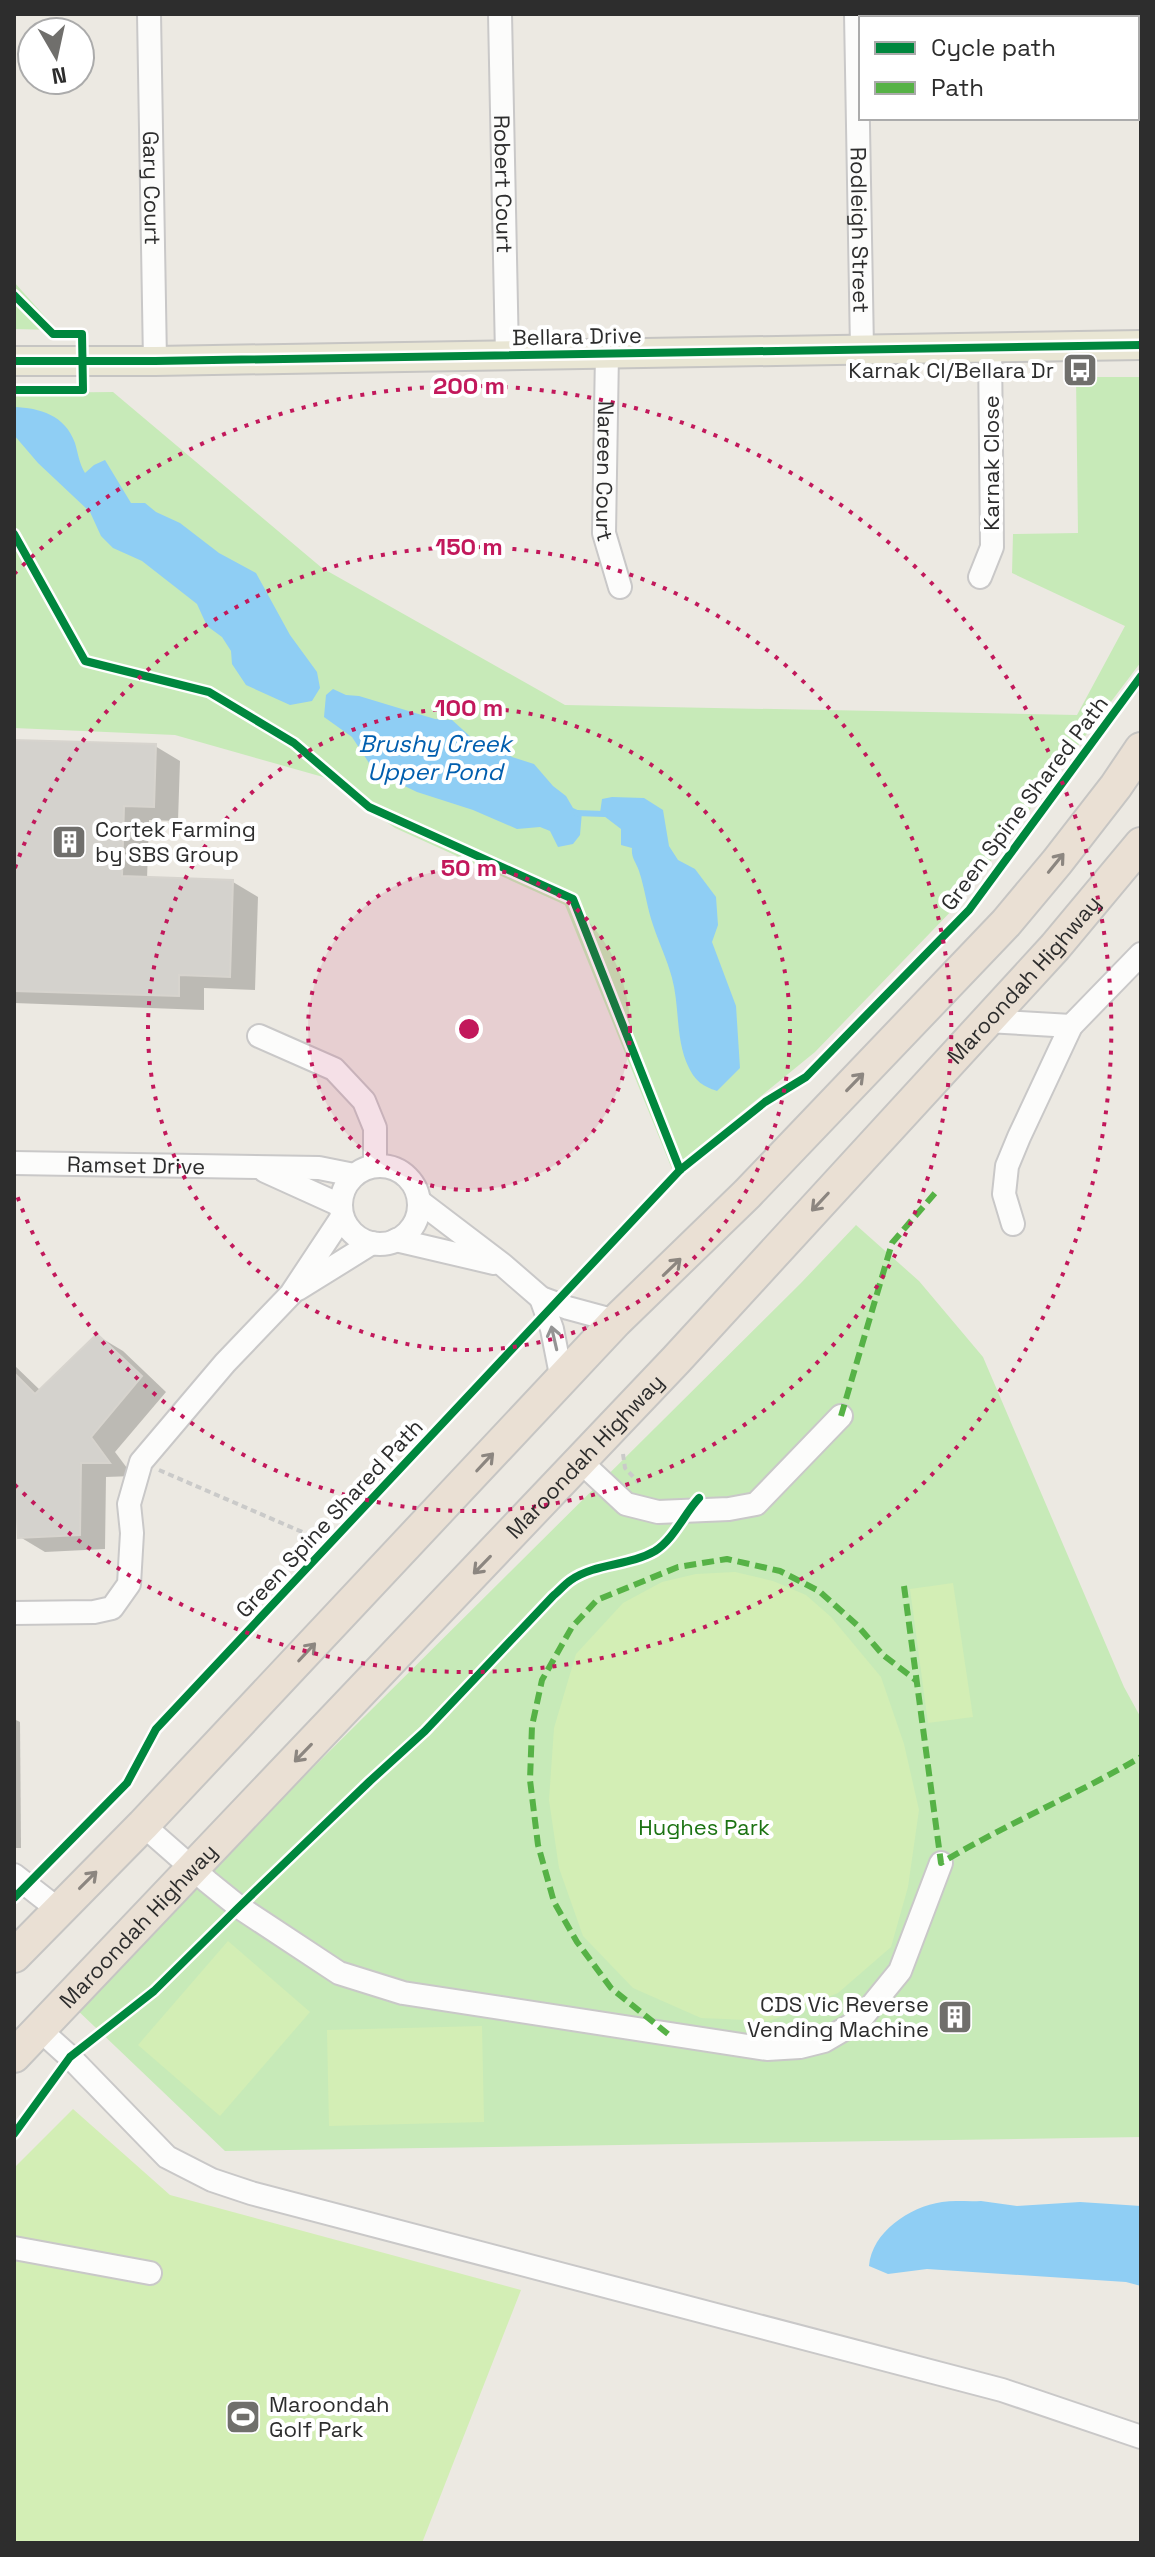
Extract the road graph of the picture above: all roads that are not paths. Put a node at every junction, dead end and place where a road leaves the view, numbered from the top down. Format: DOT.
graph roads {
  1 [pos="149,14"];
  2 [pos="500,14"];
  3 [pos="856,14"];
  4 [pos="1141,345"];
  5 [pos="990,347"];
  6 [pos="862,349"];
  7 [pos="607,353"];
  8 [pos="507,355"];
  9 [pos="155,361"];
  10 [pos="25,362"];
  11 [pos="980,577"];
  12 [pos="620,587"];
  13 [pos="1141,749"];
  14 [pos="1141,844"];
  15 [pos="1141,954"];
  16 [pos="987,1021"];
  17 [pos="1071,1026"];
  18 [pos="259,1036"];
  19 [pos="14,1163"];
  20 [pos="375,1166"];
  21 [pos="257,1167"];
  22 [pos="354,1175"];
  23 [pos="419,1201"];
  24 [pos="341,1211"];
  25 [pos="1013,1224"];
  26 [pos="396,1240"];
  27 [pos="372,1243"];
  28 [pos="503,1265"];
  29 [pos="291,1294"];
  30 [pos="541,1298"];
  31 [pos="616,1321"];
  32 [pos="562,1380"];
  33 [pos="841,1416"];
  34 [pos="581,1462"];
  35 [pos="14,1613"];
  36 [pos="143,1825"];
  37 [pos="941,1863"];
  38 [pos="192,1868"];
  39 [pos="14,1875"];
  40 [pos="59,1910"];
  41 [pos="14,1956"];
  42 [pos="39,2029"];
  43 [pos="14,2056"];
  44 [pos="14,2248"];
  45 [pos="150,2273"];
  46 [pos="1141,2437"];
  1 -- 9 [label="street, Gary Court"];
  2 -- 8 [label="street, Robert Court"];
  3 -- 6 [label="street, Rodleigh Street"];
  4 -- 5 [label="main road, Bellara Drive"];
  5 -- 6 [label="main road, Bellara Drive"];
  5 -- 11 [label="street, Karnak Close"];
  6 -- 7 [label="main road, Bellara Drive"];
  7 -- 8 [label="main road, Bellara Drive"];
  7 -- 12 [label="street, Nareen Court"];
  8 -- 9 [label="main road, Bellara Drive"];
  9 -- 10 [label="main road, Bellara Drive"];
  31 -- 13 [label="highway, one-way"];
  14 -- 16 [label="highway, Maroondah Highway"];
  15 -- 17 [label="street"];
  16 -- 17 [label="street"];
  16 -- 34 [label="highway, Maroondah Highway, one-way"];
  17 -- 25 [label="street"];
  18 -- 20 [label="street"];
  19 -- 21 [label="street, Ramset Drive"];
  20 -- 22 [label="street"];
  20 -- 23 [label="street"];
  21 -- 22 [label="street, Ramset Drive"];
  21 -- 24 [label="street, Ramset Drive"];
  22 -- 24 [label="street"];
  23 -- 26 [label="street"];
  23 -- 28 [label="street"];
  24 -- 27 [label="street"];
  24 -- 29 [label="street"];
  26 -- 27 [label="street"];
  26 -- 28 [label="street"];
  27 -- 29 [label="street"];
  28 -- 30 [label="street"];
  29 -- 35 [label="street"];
  30 -- 31 [label="street"];
  32 -- 30 [label="street, one-way"];
  31 -- 32 [label="highway"];
  36 -- 32 [label="highway, one-way"];
  33 -- 34 [label="street"];
  34 -- 38 [label="highway, Maroondah Highway, one-way"];
  36 -- 38 [label="street"];
  40 -- 36 [label="highway, one-way"];
  37 -- 38 [label="street"];
  38 -- 42 [label="highway, Maroondah Highway"];
  39 -- 40 [label="street"];
  40 -- 41 [label="highway"];
  42 -- 43 [label="highway, Maroondah Highway"];
  42 -- 46 [label="street"];
  44 -- 45 [label="street"];
}
